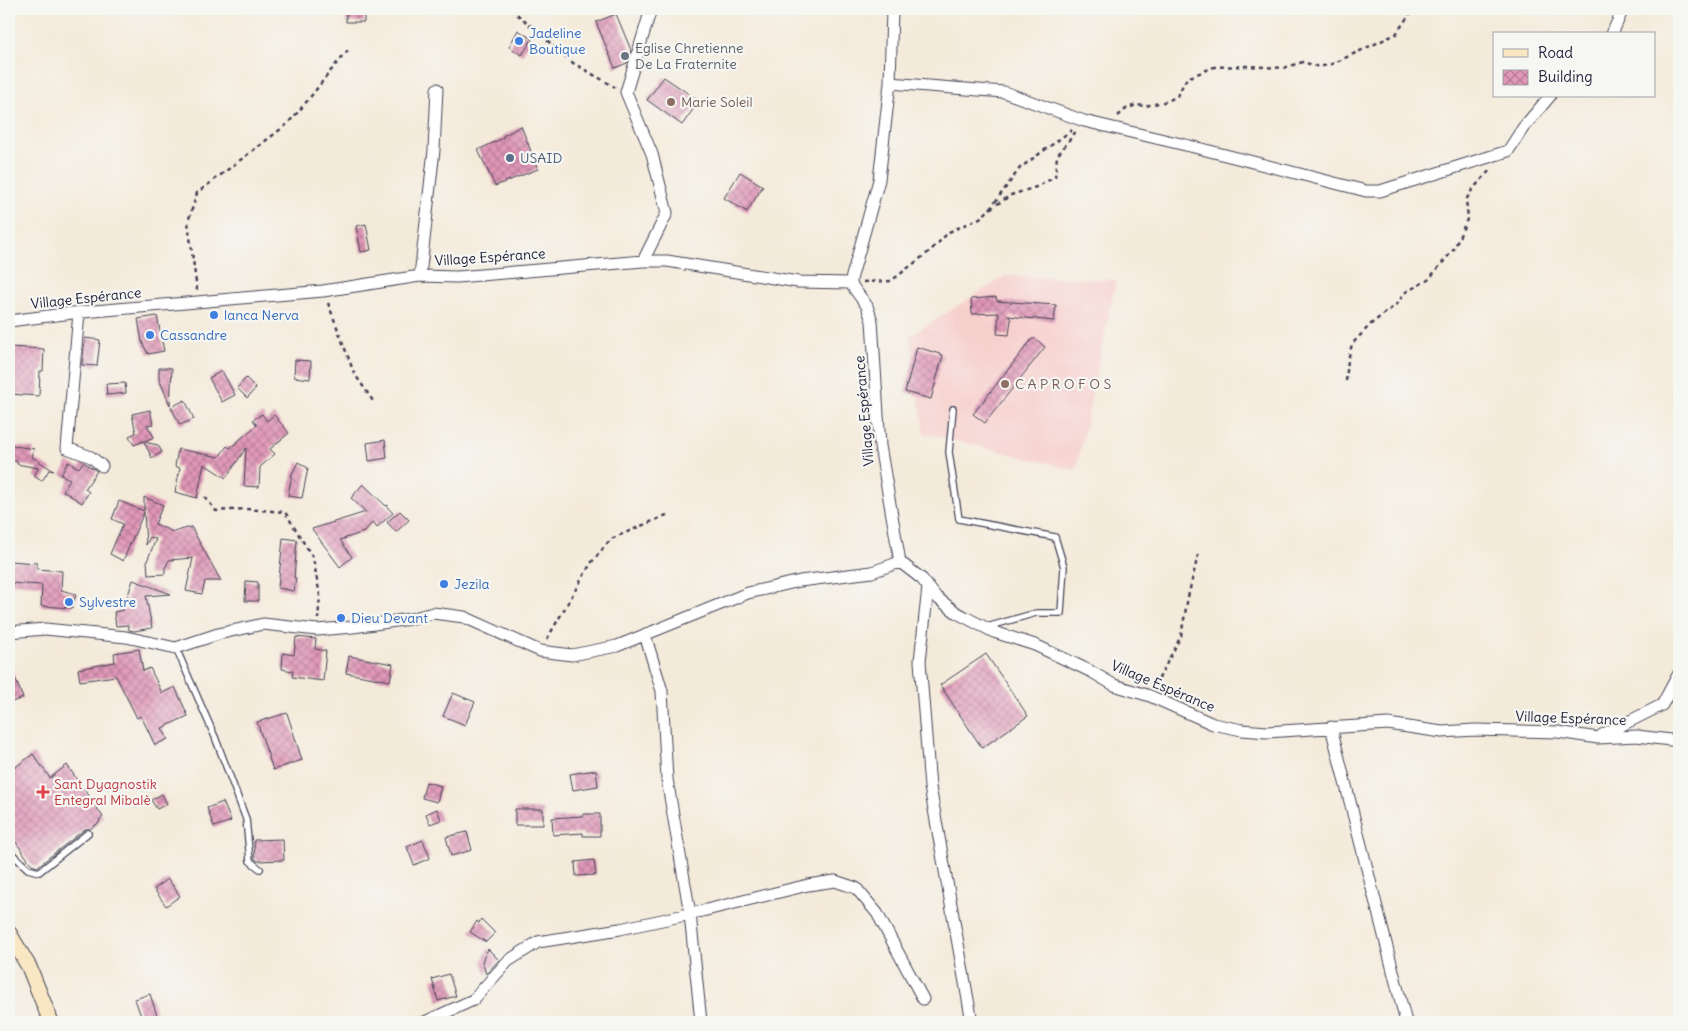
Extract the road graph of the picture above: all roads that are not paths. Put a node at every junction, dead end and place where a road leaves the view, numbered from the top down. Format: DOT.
graph roads {
  1 [pos="651,9"];
  2 [pos="892,9"];
  3 [pos="1623,9"];
  4 [pos="1613,32"];
  5 [pos="890,83"];
  6 [pos="437,89"];
  7 [pos="1548,98"];
  8 [pos="643,260"];
  9 [pos="420,276"];
  10 [pos="850,283"];
  11 [pos="78,313"];
  12 [pos="9,321"];
  13 [pos="954,409"];
  14 [pos="102,466"];
  15 [pos="900,562"];
  16 [pos="928,587"];
  17 [pos="985,628"];
  18 [pos="9,632"];
  19 [pos="645,635"];
  20 [pos="176,648"];
  21 [pos="1679,673"];
  22 [pos="1331,728"];
  23 [pos="1598,738"];
  24 [pos="1679,741"];
  25 [pos="88,833"];
  26 [pos="9,851"];
  27 [pos="260,869"];
  28 [pos="690,914"];
  29 [pos="9,933"];
  30 [pos="923,999"];
  31 [pos="51,1022"];
  32 [pos="425,1022"];
  33 [pos="700,1022"];
  34 [pos="972,1022"];
  35 [pos="1406,1022"];
  1 -- 8 [label="street"];
  2 -- 5 [label="street"];
  3 -- 4 [label="street"];
  5 -- 7 [label="street"];
  5 -- 10 [label="street"];
  6 -- 9 [label="street"];
  8 -- 9 [label="street, Village Espérance"];
  8 -- 10 [label="street, Village Espérance"];
  9 -- 11 [label="street, Village Espérance"];
  10 -- 15 [label="street, Village Espérance"];
  11 -- 12 [label="street, Village Espérance"];
  11 -- 14 [label="street"];
  13 -- 17 [label="lane"];
  15 -- 16 [label="street, Village Espérance"];
  15 -- 19 [label="street"];
  16 -- 17 [label="street, Village Espérance"];
  16 -- 34 [label="street"];
  17 -- 22 [label="street, Village Espérance"];
  18 -- 20 [label="street"];
  19 -- 20 [label="street"];
  19 -- 28 [label="street"];
  20 -- 27 [label="lane"];
  21 -- 23 [label="street"];
  22 -- 23 [label="street, Village Espérance"];
  22 -- 35 [label="street"];
  23 -- 24 [label="street, Village Espérance"];
  25 -- 26 [label="lane"];
  28 -- 30 [label="street"];
  28 -- 32 [label="street"];
  28 -- 33 [label="street"];
  29 -- 31 [label="main road"];
}
